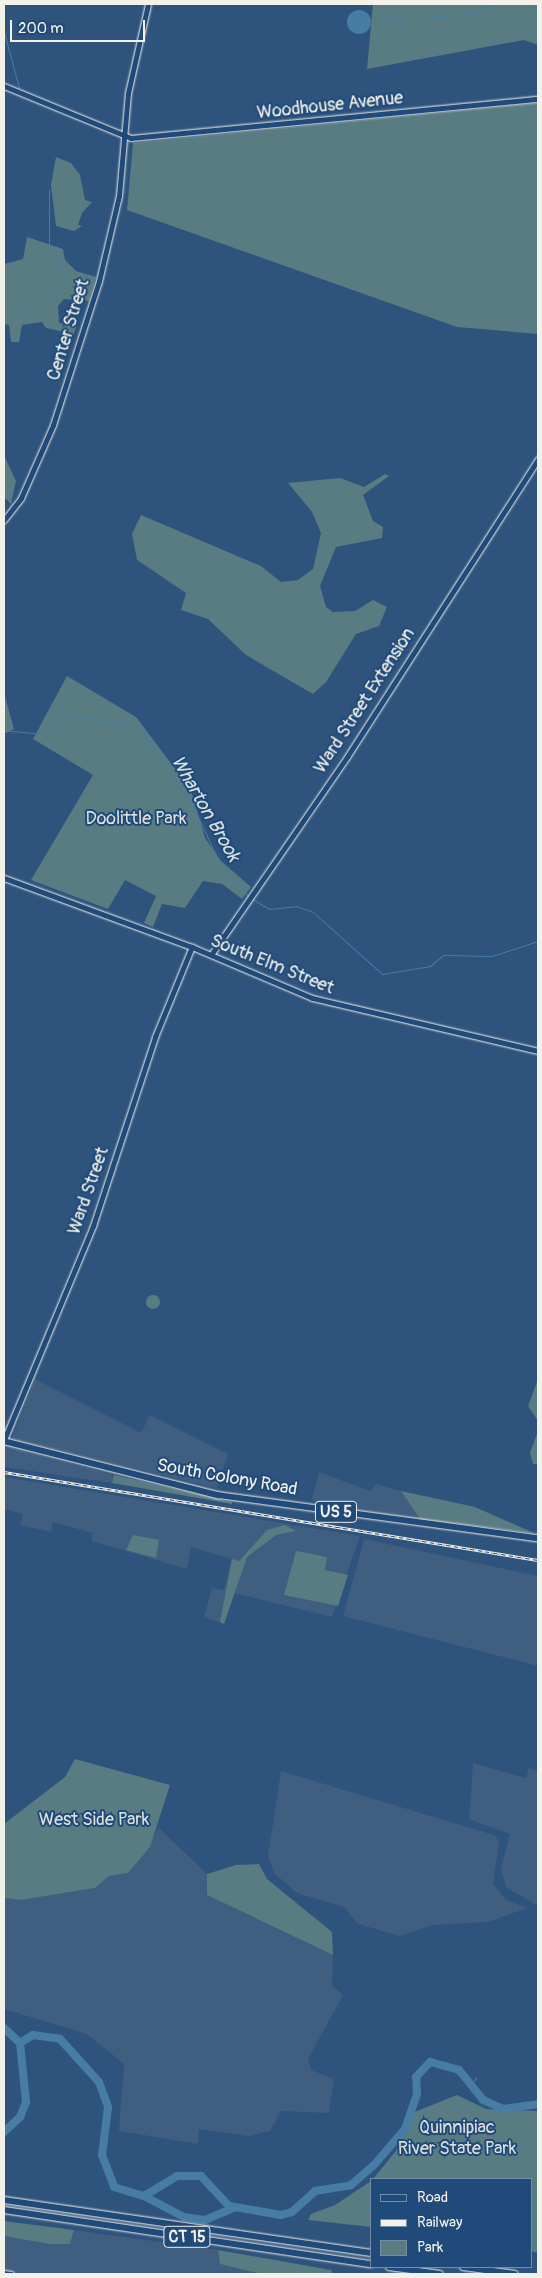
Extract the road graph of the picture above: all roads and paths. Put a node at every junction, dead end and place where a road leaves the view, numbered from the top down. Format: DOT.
graph roads {
  1 [pos="148,4"];
  2 [pos="4,86"];
  3 [pos="538,100"];
  4 [pos="125,137"];
  5 [pos="538,459"];
  6 [pos="4,520"];
  7 [pos="4,878"];
  8 [pos="192,947"];
  9 [pos="210,955"];
  10 [pos="538,1051"];
  11 [pos="4,1441"];
  12 [pos="538,1538"];
  13 [pos="4,2200"];
  14 [pos="4,2210"];
  15 [pos="370,2253"];
  16 [pos="370,2264"];
  17 [pos="397,2268"];
  18 [pos="470,2268"];
  19 [pos="4,2273"];
  20 [pos="11,2274"];
  21 [pos="440,2274"];
  22 [pos="515,2274"];
  1 -- 4 [label="main road, Center Street"];
  2 -- 4 [label="main road"];
  3 -- 4 [label="main road, Woodhouse Avenue"];
  4 -- 6 [label="main road, Center Street"];
  5 -- 9 [label="street, Ward Street Extension"];
  7 -- 8 [label="main road, South Elm Street"];
  8 -- 9 [label="main road, South Elm Street"];
  8 -- 11 [label="street, Ward Street"];
  9 -- 10 [label="main road, South Elm Street"];
  11 -- 12 [label="main road, South Colony Road / US 5"];
  13 -- 15 [label="highway, CT 15"];
  14 -- 16 [label="highway, CT 15"];
  17 -- 21 [label="highway"];
  18 -- 22 [label="highway"];
  19 -- 20 [label="main road"];
}
